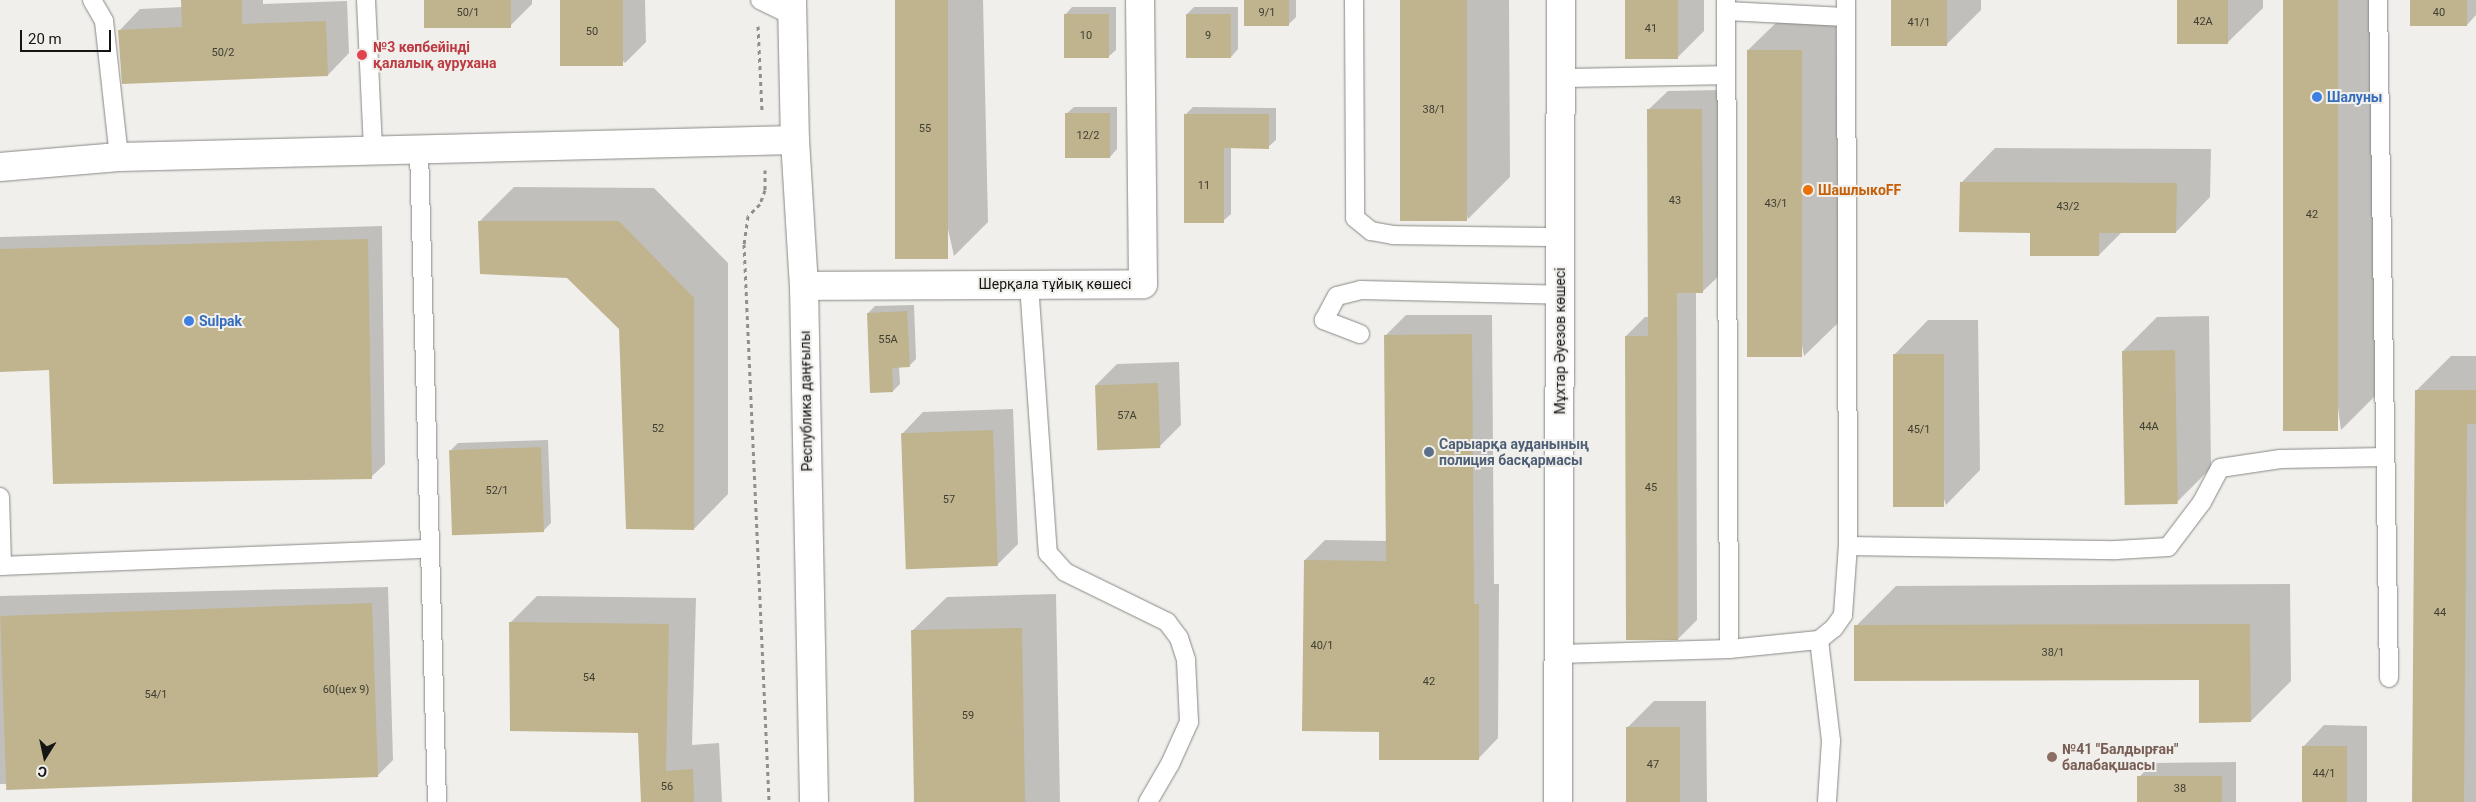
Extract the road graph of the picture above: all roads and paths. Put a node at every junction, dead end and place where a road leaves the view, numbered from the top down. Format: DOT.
graph roads {
  1 [pos="92,0"];
  2 [pos="366,0"];
  3 [pos="760,0"];
  4 [pos="1140,0"];
  5 [pos="1354,0"];
  6 [pos="1561,0"];
  7 [pos="2378,0"];
  8 [pos="1726,5"];
  9 [pos="792,8"];
  10 [pos="1846,9"];
  11 [pos="758,19"];
  12 [pos="1726,75"];
  13 [pos="1561,78"];
  14 [pos="795,140"];
  15 [pos="763,141"];
  16 [pos="419,150"];
  17 [pos="373,151"];
  18 [pos="119,157"];
  19 [pos="0,167"];
  20 [pos="1560,237"];
  21 [pos="1029,284"];
  22 [pos="804,286"];
  23 [pos="1560,295"];
  24 [pos="1360,334"];
  25 [pos="2385,456"];
  26 [pos="0,497"];
  27 [pos="1848,546"];
  28 [pos="430,549"];
  29 [pos="1,566"];
  30 [pos="1819,640"];
  31 [pos="1729,649"];
  32 [pos="1560,654"];
  33 [pos="2388,678"];
  34 [pos="437,802"];
  35 [pos="769,802"];
  36 [pos="814,802"];
  37 [pos="1148,802"];
  38 [pos="1558,802"];
  39 [pos="1827,802"];
  1 -- 18 [label="lane"];
  2 -- 17 [label="lane"];
  3 -- 9 [label="lane"];
  4 -- 21 [label="street, Шерқала тұйық көшесі"];
  5 -- 20 [label="lane"];
  6 -- 13 [label="street, Мұхтар Әуезов көшесі"];
  7 -- 25 [label="lane"];
  8 -- 10 [label="lane"];
  8 -- 12 [label="lane"];
  9 -- 14 [label="street, Республика даңғылы"];
  10 -- 27 [label="lane"];
  11 -- 15 [label="path"];
  12 -- 13 [label="lane"];
  12 -- 31 [label="lane"];
  13 -- 20 [label="street, Мұхтар Әуезов көшесі"];
  14 -- 15 [label="street"];
  14 -- 22 [label="street, Республика даңғылы"];
  15 -- 16 [label="street"];
  15 -- 35 [label="path"];
  16 -- 17 [label="street"];
  16 -- 28 [label="lane"];
  17 -- 18 [label="street"];
  18 -- 19 [label="street"];
  20 -- 23 [label="street, Мұхтар Әуезов көшесі"];
  21 -- 22 [label="street, Шерқала тұйық көшесі"];
  21 -- 37 [label="lane"];
  22 -- 36 [label="street, Республика даңғылы"];
  23 -- 24 [label="lane"];
  23 -- 32 [label="street, Мұхтар Әуезов көшесі"];
  25 -- 27 [label="lane"];
  25 -- 33 [label="lane"];
  26 -- 29 [label="lane"];
  27 -- 30 [label="lane"];
  28 -- 29 [label="lane"];
  28 -- 34 [label="lane"];
  30 -- 31 [label="lane"];
  30 -- 39 [label="lane"];
  31 -- 32 [label="lane"];
  32 -- 38 [label="street, Мұхтар Әуезов көшесі"];
}
